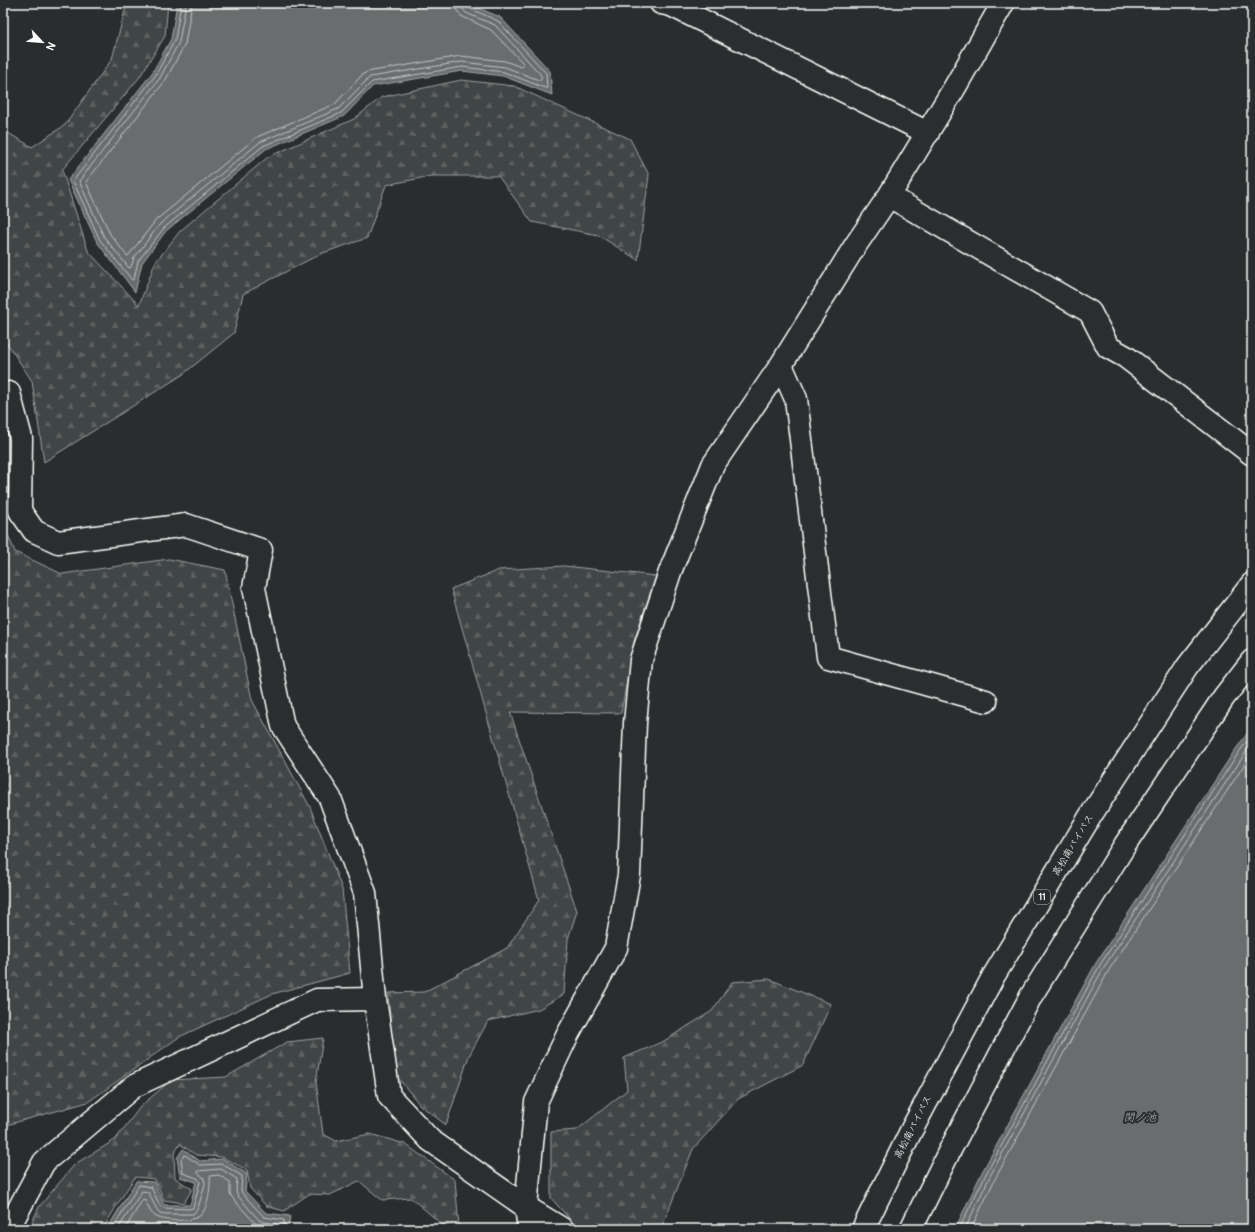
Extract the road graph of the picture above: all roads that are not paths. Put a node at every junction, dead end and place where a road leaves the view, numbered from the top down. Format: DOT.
graph roads {
  1 [pos="661,3"];
  2 [pos="1003,3"];
  3 [pos="928,133"];
  4 [pos="889,196"];
  5 [pos="781,364"];
  6 [pos="9,393"];
  7 [pos="1252,454"];
  8 [pos="1252,584"];
  9 [pos="1252,661"];
  10 [pos="986,701"];
  11 [pos="375,999"];
  12 [pos="526,1207"];
  13 [pos="8,1229"];
  14 [pos="528,1229"];
  15 [pos="562,1229"];
  16 [pos="863,1229"];
  17 [pos="912,1229"];
  1 -- 3 [label="main road"];
  2 -- 3 [label="main road"];
  3 -- 4 [label="main road"];
  4 -- 5 [label="main road"];
  4 -- 7 [label="main road"];
  5 -- 10 [label="main road"];
  5 -- 12 [label="main road"];
  6 -- 11 [label="main road"];
  8 -- 16 [label="main road, 高松南バイパス / 11"];
  9 -- 17 [label="main road"];
  11 -- 12 [label="main road"];
  11 -- 13 [label="main road"];
  12 -- 14 [label="main road"];
  12 -- 15 [label="main road"];
}
